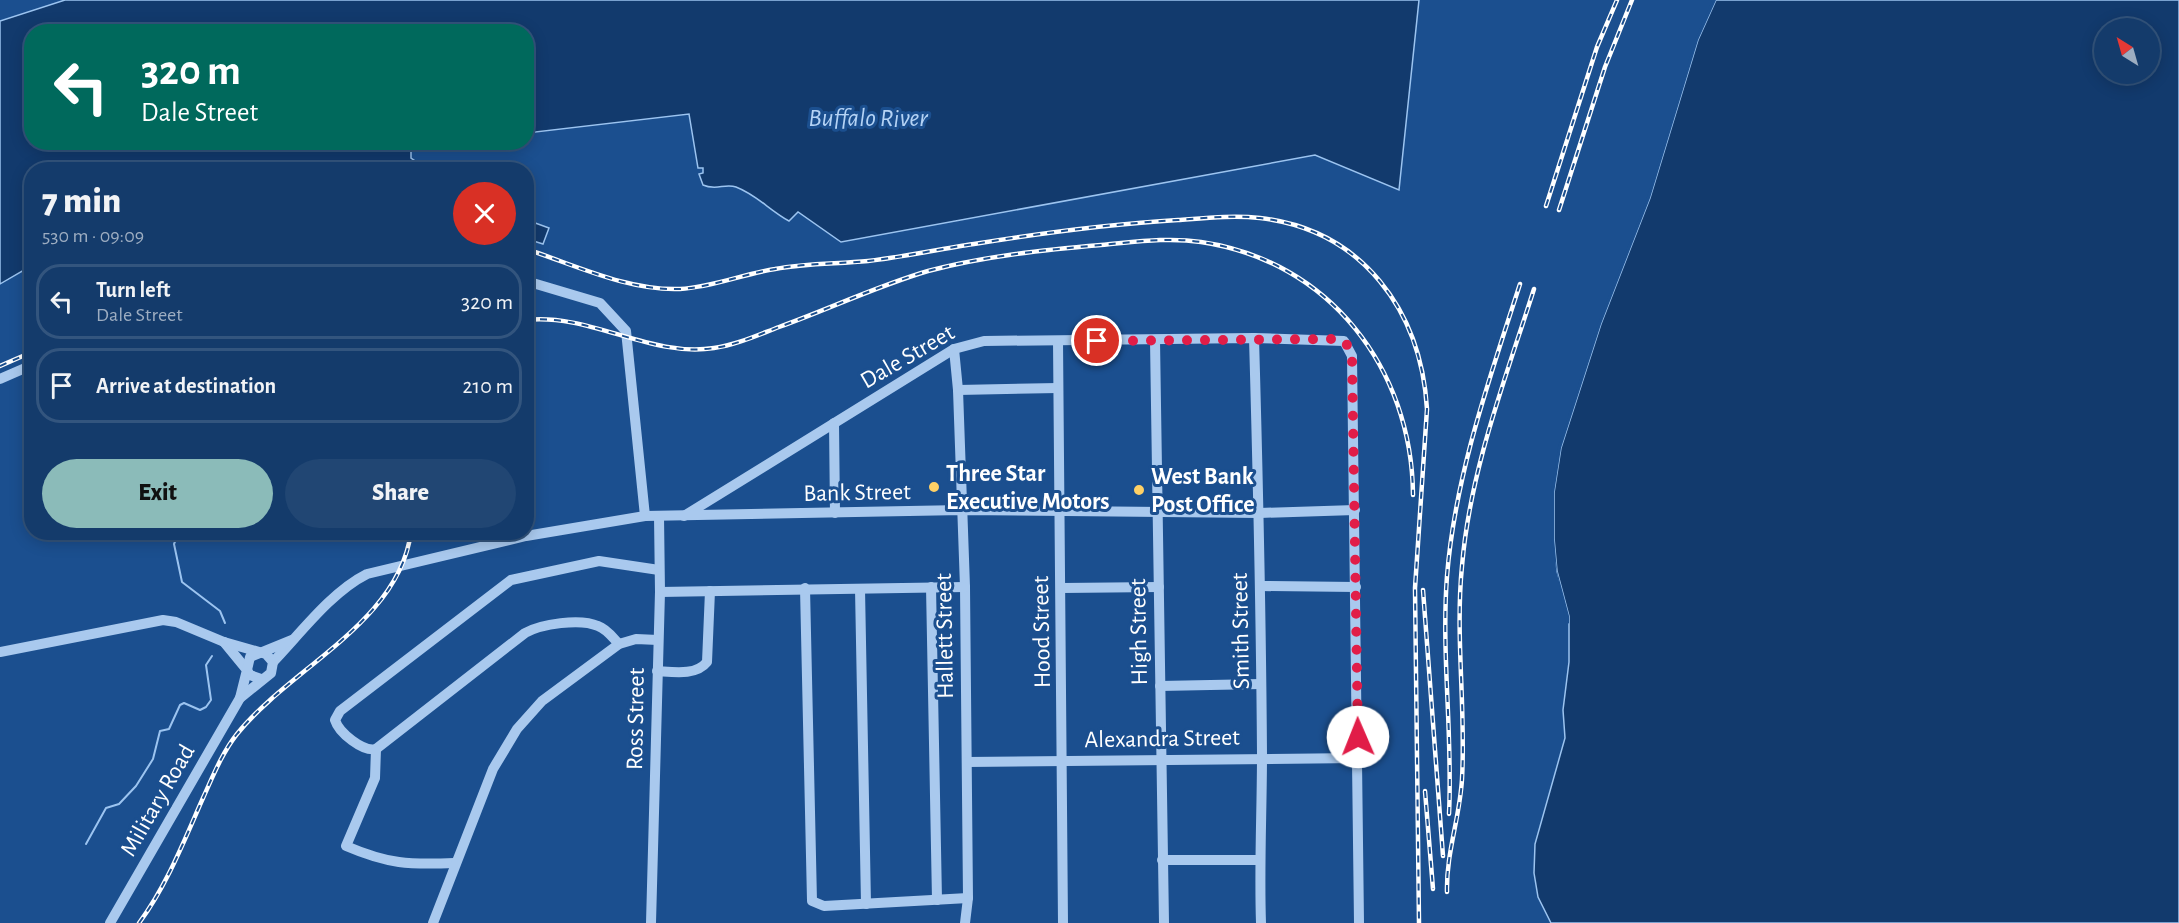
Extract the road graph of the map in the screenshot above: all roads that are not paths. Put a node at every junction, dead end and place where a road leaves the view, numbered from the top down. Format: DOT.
graph roads {
  1 [pos="534,283"];
  2 [pos="1254,338"];
  3 [pos="1155,340"];
  4 [pos="1058,341"];
  5 [pos="954,349"];
  6 [pos="24,368"];
  7 [pos="0,379"];
  8 [pos="1058,388"];
  9 [pos="958,390"];
  10 [pos="834,423"];
  11 [pos="963,510"];
  12 [pos="1058,510"];
  13 [pos="1355,510"];
  14 [pos="1158,512"];
  15 [pos="835,513"];
  16 [pos="1260,513"];
  17 [pos="645,516"];
  18 [pos="659,516"];
  19 [pos="684,516"];
  20 [pos="534,535"];
  21 [pos="512,540"];
  22 [pos="659,570"];
  23 [pos="1260,586"];
  24 [pos="931,587"];
  25 [pos="965,587"];
  26 [pos="1356,587"];
  27 [pos="805,588"];
  28 [pos="1062,588"];
  29 [pos="1159,588"];
  30 [pos="860,589"];
  31 [pos="710,591"];
  32 [pos="660,592"];
  33 [pos="292,640"];
  34 [pos="658,640"];
  35 [pos="224,642"];
  36 [pos="619,644"];
  37 [pos="0,652"];
  38 [pos="260,652"];
  39 [pos="273,662"];
  40 [pos="247,670"];
  41 [pos="657,671"];
  42 [pos="261,679"];
  43 [pos="1261,684"];
  44 [pos="1160,686"];
  45 [pos="240,698"];
  46 [pos="376,749"];
  47 [pos="1262,758"];
  48 [pos="1358,758"];
  49 [pos="1161,759"];
  50 [pos="1064,760"];
  51 [pos="967,762"];
  52 [pos="1162,860"];
  53 [pos="1258,860"];
  54 [pos="454,863"];
  55 [pos="968,898"];
  56 [pos="937,900"];
  57 [pos="866,904"];
  58 [pos="110,923"];
  59 [pos="433,923"];
  60 [pos="651,923"];
  61 [pos="965,923"];
  62 [pos="1063,923"];
  63 [pos="1164,923"];
  64 [pos="1261,923"];
  65 [pos="1359,923"];
  1 -- 17 [label="street"];
  2 -- 3 [label="street, Dale Street"];
  2 -- 13 [label="street, Dale Street"];
  2 -- 16 [label="street, Smith Street"];
  3 -- 4 [label="street, Dale Street"];
  3 -- 14 [label="street, High Street"];
  4 -- 5 [label="street, Dale Street"];
  4 -- 8 [label="street, Hood Street"];
  5 -- 9 [label="street, Hallett Street"];
  5 -- 10 [label="street, Dale Street"];
  6 -- 7 [label="street"];
  8 -- 9 [label="street"];
  8 -- 12 [label="street, Hood Street"];
  9 -- 11 [label="street, Hallett Street"];
  10 -- 15 [label="street"];
  10 -- 19 [label="street, Dale Street"];
  11 -- 12 [label="street, Bank Street"];
  11 -- 15 [label="street, Bank Street"];
  11 -- 25 [label="street, Hallett Street"];
  12 -- 14 [label="street, Bank Street"];
  12 -- 28 [label="street, Hood Street"];
  13 -- 16 [label="street, Bank Street"];
  13 -- 26 [label="street"];
  14 -- 16 [label="street, Bank Street"];
  14 -- 29 [label="street, High Street"];
  15 -- 19 [label="street, Bank Street"];
  16 -- 23 [label="street, Smith Street"];
  17 -- 18 [label="street, Bank Street"];
  17 -- 20 [label="street, Bank Street"];
  18 -- 19 [label="street, Bank Street"];
  18 -- 22 [label="street, Ross Street"];
  21 -- 33 [label="street, Bank Street"];
  22 -- 32 [label="street, Ross Street"];
  22 -- 46 [label="street"];
  23 -- 26 [label="street"];
  23 -- 43 [label="street, Smith Street"];
  24 -- 25 [label="street"];
  24 -- 30 [label="street"];
  24 -- 56 [label="street"];
  25 -- 51 [label="street, Hallett Street"];
  26 -- 48 [label="street"];
  27 -- 30 [label="street"];
  27 -- 31 [label="street"];
  27 -- 57 [label="street"];
  28 -- 29 [label="street"];
  28 -- 50 [label="street, Hood Street"];
  29 -- 44 [label="street, High Street"];
  30 -- 57 [label="street"];
  31 -- 32 [label="street"];
  31 -- 41 [label="street"];
  32 -- 34 [label="street, Ross Street"];
  33 -- 38 [label="street"];
  33 -- 39 [label="street, Bank Street"];
  34 -- 36 [label="street"];
  34 -- 41 [label="street, Ross Street"];
  35 -- 37 [label="street"];
  35 -- 38 [label="street"];
  35 -- 40 [label="street"];
  36 -- 46 [label="street"];
  36 -- 54 [label="street"];
  38 -- 39 [label="street"];
  38 -- 40 [label="street"];
  39 -- 42 [label="street"];
  40 -- 42 [label="street"];
  40 -- 45 [label="street, Military Road"];
  41 -- 60 [label="street, Ross Street"];
  42 -- 45 [label="street, Military Road"];
  43 -- 44 [label="street"];
  43 -- 47 [label="street, Smith Street"];
  44 -- 49 [label="street, High Street"];
  45 -- 58 [label="street, Military Road"];
  46 -- 54 [label="street"];
  47 -- 48 [label="street, Alexandra Street"];
  47 -- 49 [label="street, Alexandra Street"];
  47 -- 53 [label="street, Smith Street"];
  48 -- 65 [label="street"];
  49 -- 50 [label="street, Alexandra Street"];
  49 -- 52 [label="street, High Street"];
  50 -- 51 [label="street, Alexandra Street"];
  50 -- 62 [label="street, Hood Street"];
  51 -- 55 [label="street, Hallett Street"];
  52 -- 53 [label="street"];
  52 -- 63 [label="street, High Street"];
  53 -- 64 [label="street, Smith Street"];
  54 -- 59 [label="street"];
  55 -- 56 [label="street"];
  55 -- 61 [label="street, Hallett Street"];
  56 -- 57 [label="street"];
}
